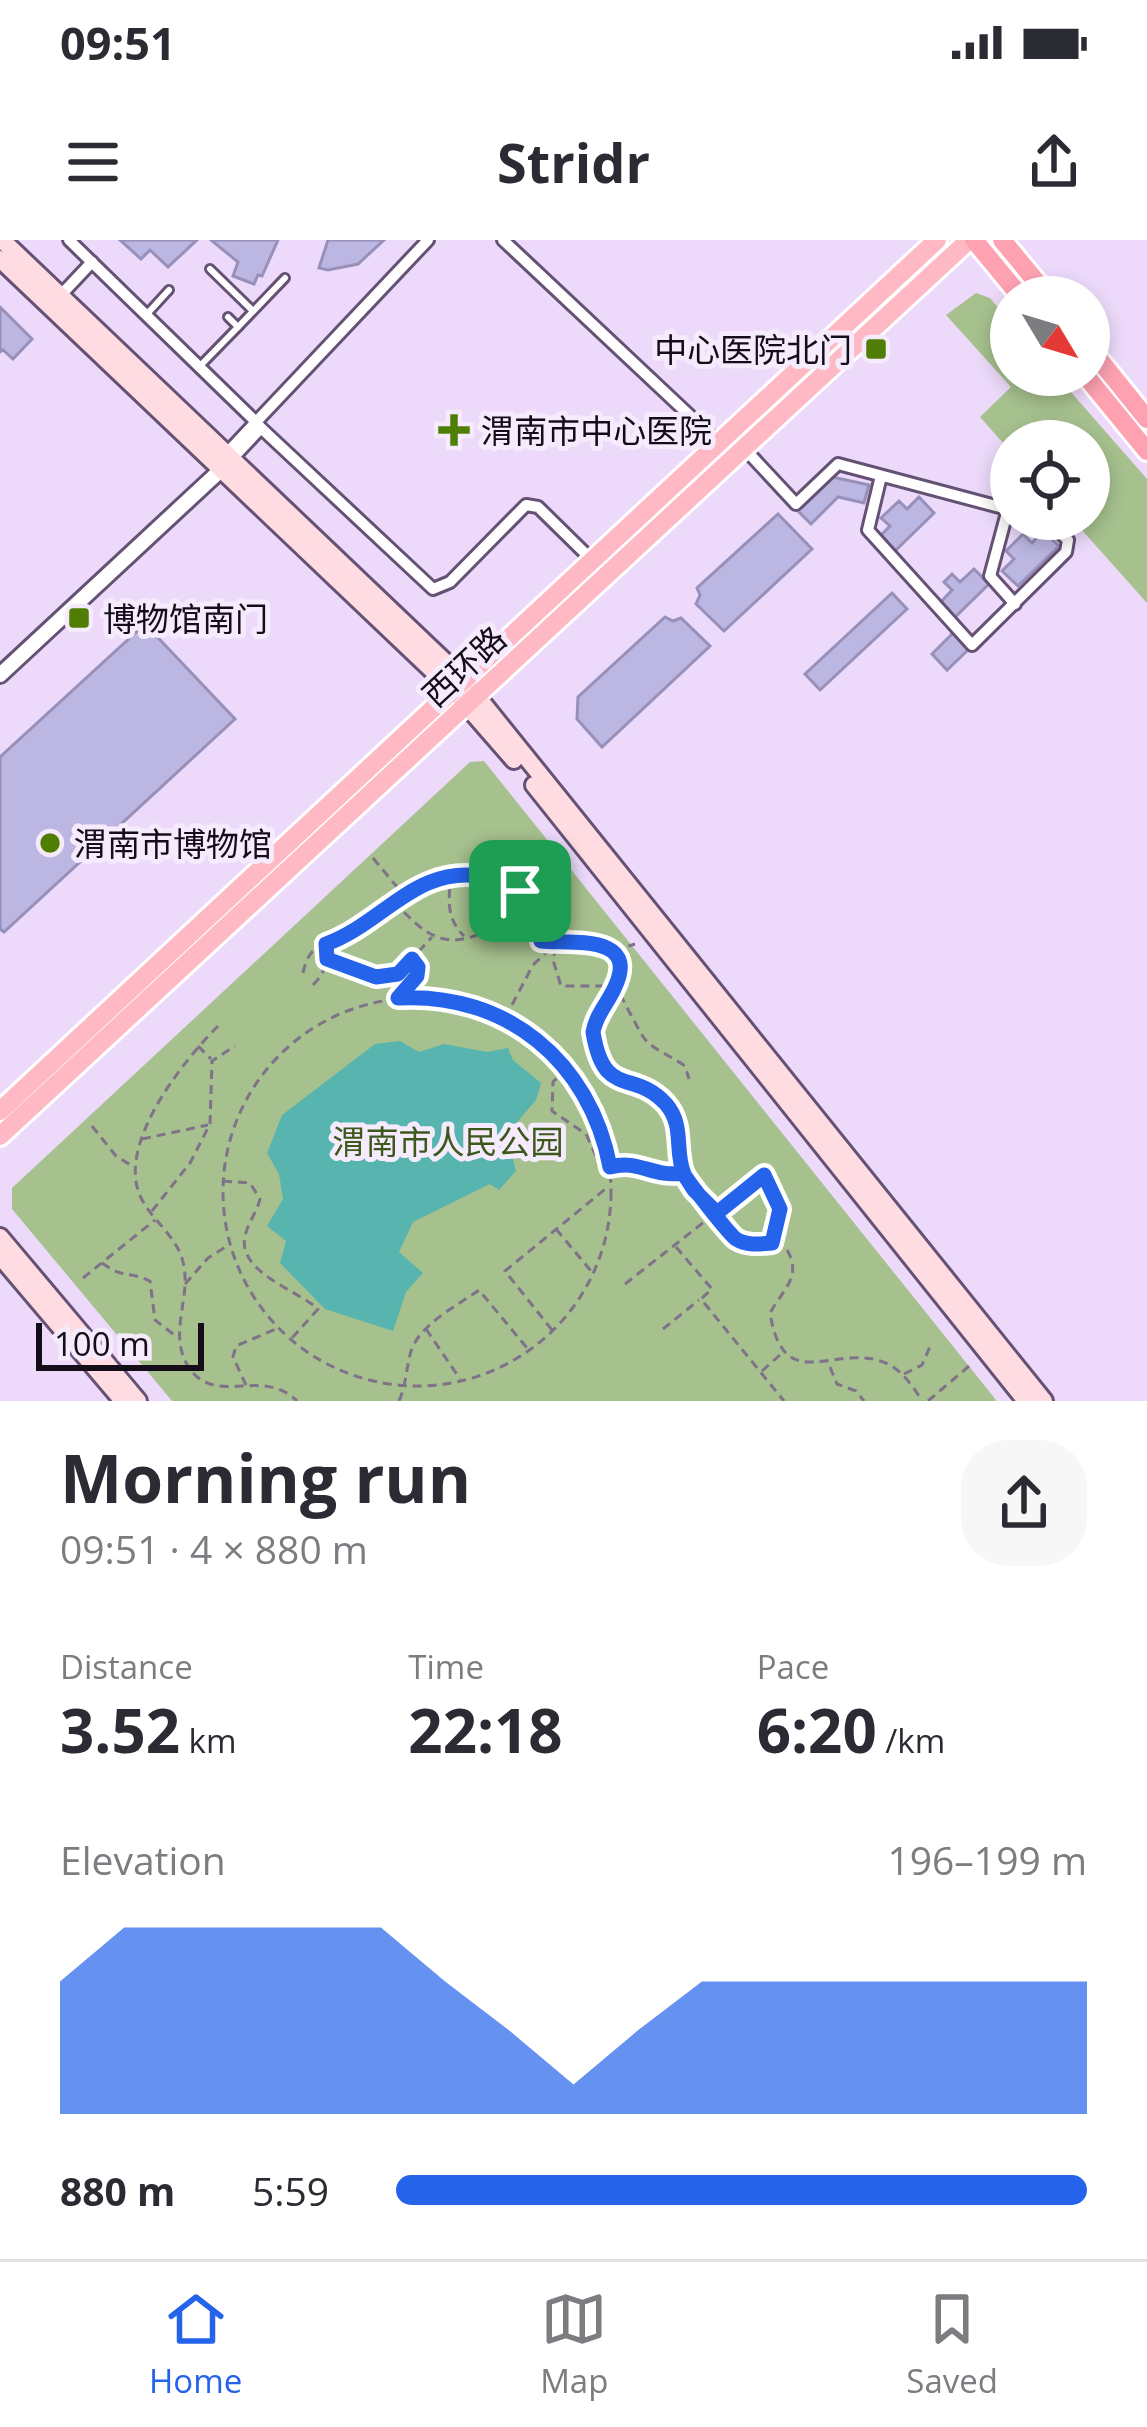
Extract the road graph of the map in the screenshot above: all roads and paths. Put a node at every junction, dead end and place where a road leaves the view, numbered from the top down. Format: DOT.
graph roads {
  1 [pos="2,240"];
  2 [pos="69,240"];
  3 [pos="428,240"];
  4 [pos="503,240"];
  5 [pos="937,240"];
  6 [pos="972,240"];
  7 [pos="1006,241"];
  8 [pos="0,259"];
  9 [pos="92,262"];
  10 [pos="211,269"];
  11 [pos="1003,276"];
  12 [pos="1032,276"];
  13 [pos="285,278"];
  14 [pos="170,290"];
  15 [pos="60,296"];
  16 [pos="253,311"];
  17 [pos="146,315"];
  18 [pos="228,317"];
  19 [pos="238,327"];
  20 [pos="199,367"];
  21 [pos="1110,373"];
  22 [pos="1102,396"];
  23 [pos="1147,419"];
  24 [pos="258,425"];
  25 [pos="720,444"];
  26 [pos="744,448"];
  27 [pos="1147,451"];
  28 [pos="223,463"];
  29 [pos="881,476"];
  30 [pos="990,505"];
  31 [pos="1001,540"];
  32 [pos="1067,540"];
  33 [pos="594,562"];
  34 [pos="1015,604"];
  35 [pos="0,663"];
  36 [pos="0,675"];
  37 [pos="465,692"];
  38 [pos="564,854"];
  39 [pos="374,858"];
  40 [pos="451,874"];
  41 [pos="520,891"];
  42 [pos="404,894"];
  43 [pos="529,900"];
  44 [pos="393,902"];
  45 [pos="433,936"];
  46 [pos="466,937"];
  47 [pos="556,943"];
  48 [pos="326,944"];
  49 [pos="635,944"];
  50 [pos="612,951"];
  51 [pos="327,959"];
  52 [pos="412,959"];
  53 [pos="303,973"];
  54 [pos="313,985"];
  55 [pos="616,986"];
  56 [pos="398,998"];
  57 [pos="505,1018"];
  58 [pos="218,1026"];
  59 [pos="198,1046"];
  60 [pos="235,1046"];
  61 [pos="212,1061"];
  62 [pos="567,1068"];
  63 [pos="688,1079"];
  64 [pos="0,1111"];
  65 [pos="210,1124"];
  66 [pos="92,1126"];
  67 [pos="0,1136"];
  68 [pos="142,1138"];
  69 [pos="610,1167"];
  70 [pos="136,1168"];
  71 [pos="683,1173"];
  72 [pos="223,1181"];
  73 [pos="611,1185"];
  74 [pos="151,1213"];
  75 [pos="717,1213"];
  76 [pos="156,1219"];
  77 [pos="556,1229"];
  78 [pos="0,1238"];
  79 [pos="772,1243"];
  80 [pos="230,1244"];
  81 [pos="675,1246"];
  82 [pos="0,1256"];
  83 [pos="102,1263"];
  84 [pos="592,1272"];
  85 [pos="82,1278"];
  86 [pos="625,1284"];
  87 [pos="184,1286"];
  88 [pos="700,1299"];
  89 [pos="278,1328"];
  90 [pos="426,1329"];
  91 [pos="552,1330"];
  92 [pos="664,1330"];
  93 [pos="178,1338"];
  94 [pos="290,1340"];
  95 [pos="932,1342"];
  96 [pos="528,1350"];
  97 [pos="782,1353"];
  98 [pos="830,1365"];
  99 [pos="969,1366"];
  100 [pos="760,1373"];
  101 [pos="902,1375"];
  102 [pos="461,1381"];
  103 [pos="405,1386"];
  104 [pos="247,1387"];
  105 [pos="1036,1399"];
  106 [pos="123,1401"];
  107 [pos="138,1401"];
  108 [pos="297,1401"];
  109 [pos="399,1401"];
  110 [pos="784,1401"];
  111 [pos="864,1401"];
  112 [pos="925,1401"];
  1 -- 15 [label="main road"];
  2 -- 9 [label="street"];
  3 -- 24 [label="street"];
  4 -- 25 [label="street"];
  5 -- 25 [label="main road, 西环路"];
  6 -- 11 [label="highway"];
  6 -- 26 [label="main road, 西环路"];
  7 -- 12 [label="highway"];
  8 -- 28 [label="main road"];
  9 -- 15 [label="street"];
  9 -- 17 [label="street"];
  10 -- 16 [label="lane"];
  13 -- 16 [label="lane"];
  14 -- 17 [label="lane"];
  15 -- 28 [label="main road"];
  16 -- 19 [label="lane"];
  17 -- 20 [label="street"];
  18 -- 19 [label="lane"];
  19 -- 20 [label="lane"];
  20 -- 24 [label="street"];
  21 -- 23 [label="highway"];
  22 -- 27 [label="highway"];
  24 -- 28 [label="street"];
  24 -- 33 [label="street"];
  25 -- 33 [label="main road, 西环路"];
  26 -- 29 [label="street"];
  26 -- 37 [label="main road, 西环路"];
  28 -- 35 [label="street"];
  28 -- 36 [label="street"];
  28 -- 37 [label="main road"];
  29 -- 30 [label="street"];
  29 -- 34 [label="street"];
  31 -- 34 [label="street"];
  32 -- 34 [label="street"];
  33 -- 37 [label="main road, 西环路"];
  37 -- 64 [label="main road, 西环路"];
  37 -- 67 [label="main road, 西环路"];
  37 -- 105 [label="main road"];
  38 -- 41 [label="path"];
  39 -- 42 [label="path"];
  40 -- 41 [label="path"];
  40 -- 42 [label="path"];
  40 -- 46 [label="path"];
  41 -- 43 [label="path"];
  42 -- 44 [label="path"];
  43 -- 46 [label="path"];
  43 -- 47 [label="path"];
  44 -- 45 [label="path"];
  44 -- 48 [label="path"];
  45 -- 46 [label="path"];
  45 -- 52 [label="path"];
  47 -- 50 [label="path"];
  47 -- 55 [label="path"];
  47 -- 57 [label="path"];
  48 -- 51 [label="path"];
  48 -- 53 [label="path"];
  49 -- 50 [label="path"];
  50 -- 55 [label="path"];
  51 -- 52 [label="path"];
  51 -- 54 [label="path"];
  52 -- 56 [label="path"];
  55 -- 63 [label="path"];
  55 -- 71 [label="path"];
  56 -- 57 [label="path"];
  56 -- 72 [label="path"];
  57 -- 62 [label="path"];
  58 -- 59 [label="path"];
  59 -- 61 [label="path"];
  59 -- 68 [label="path"];
  60 -- 61 [label="path"];
  61 -- 65 [label="path"];
  62 -- 69 [label="path"];
  62 -- 69 [label="path"];
  65 -- 68 [label="path"];
  65 -- 74 [label="path"];
  66 -- 70 [label="path"];
  68 -- 70 [label="path"];
  69 -- 71 [label="path"];
  69 -- 73 [label="path"];
  70 -- 74 [label="path"];
  71 -- 75 [label="path"];
  72 -- 80 [label="path"];
  72 -- 94 [label="path"];
  73 -- 77 [label="path"];
  73 -- 84 [label="path"];
  74 -- 76 [label="path"];
  75 -- 79 [label="path"];
  75 -- 79 [label="path"];
  75 -- 81 [label="path"];
  76 -- 83 [label="path"];
  76 -- 87 [label="path"];
  77 -- 84 [label="path"];
  77 -- 91 [label="path"];
  78 -- 107 [label="main road"];
  79 -- 97 [label="path"];
  80 -- 87 [label="path"];
  80 -- 89 [label="path"];
  81 -- 86 [label="path"];
  81 -- 88 [label="path"];
  82 -- 106 [label="main road"];
  83 -- 85 [label="path"];
  83 -- 93 [label="path"];
  84 -- 91 [label="path"];
  87 -- 93 [label="path"];
  88 -- 92 [label="path"];
  88 -- 100 [label="path"];
  89 -- 94 [label="path"];
  89 -- 104 [label="path"];
  90 -- 96 [label="path"];
  90 -- 102 [label="path"];
  90 -- 103 [label="path"];
  91 -- 96 [label="path"];
  93 -- 104 [label="path"];
  94 -- 103 [label="path"];
  95 -- 101 [label="path"];
  96 -- 102 [label="path"];
  97 -- 98 [label="path"];
  97 -- 100 [label="path"];
  98 -- 101 [label="path"];
  98 -- 111 [label="path"];
  99 -- 112 [label="path"];
  100 -- 110 [label="path"];
  101 -- 112 [label="path"];
  102 -- 103 [label="path"];
  103 -- 109 [label="path"];
  104 -- 108 [label="path"];
}
